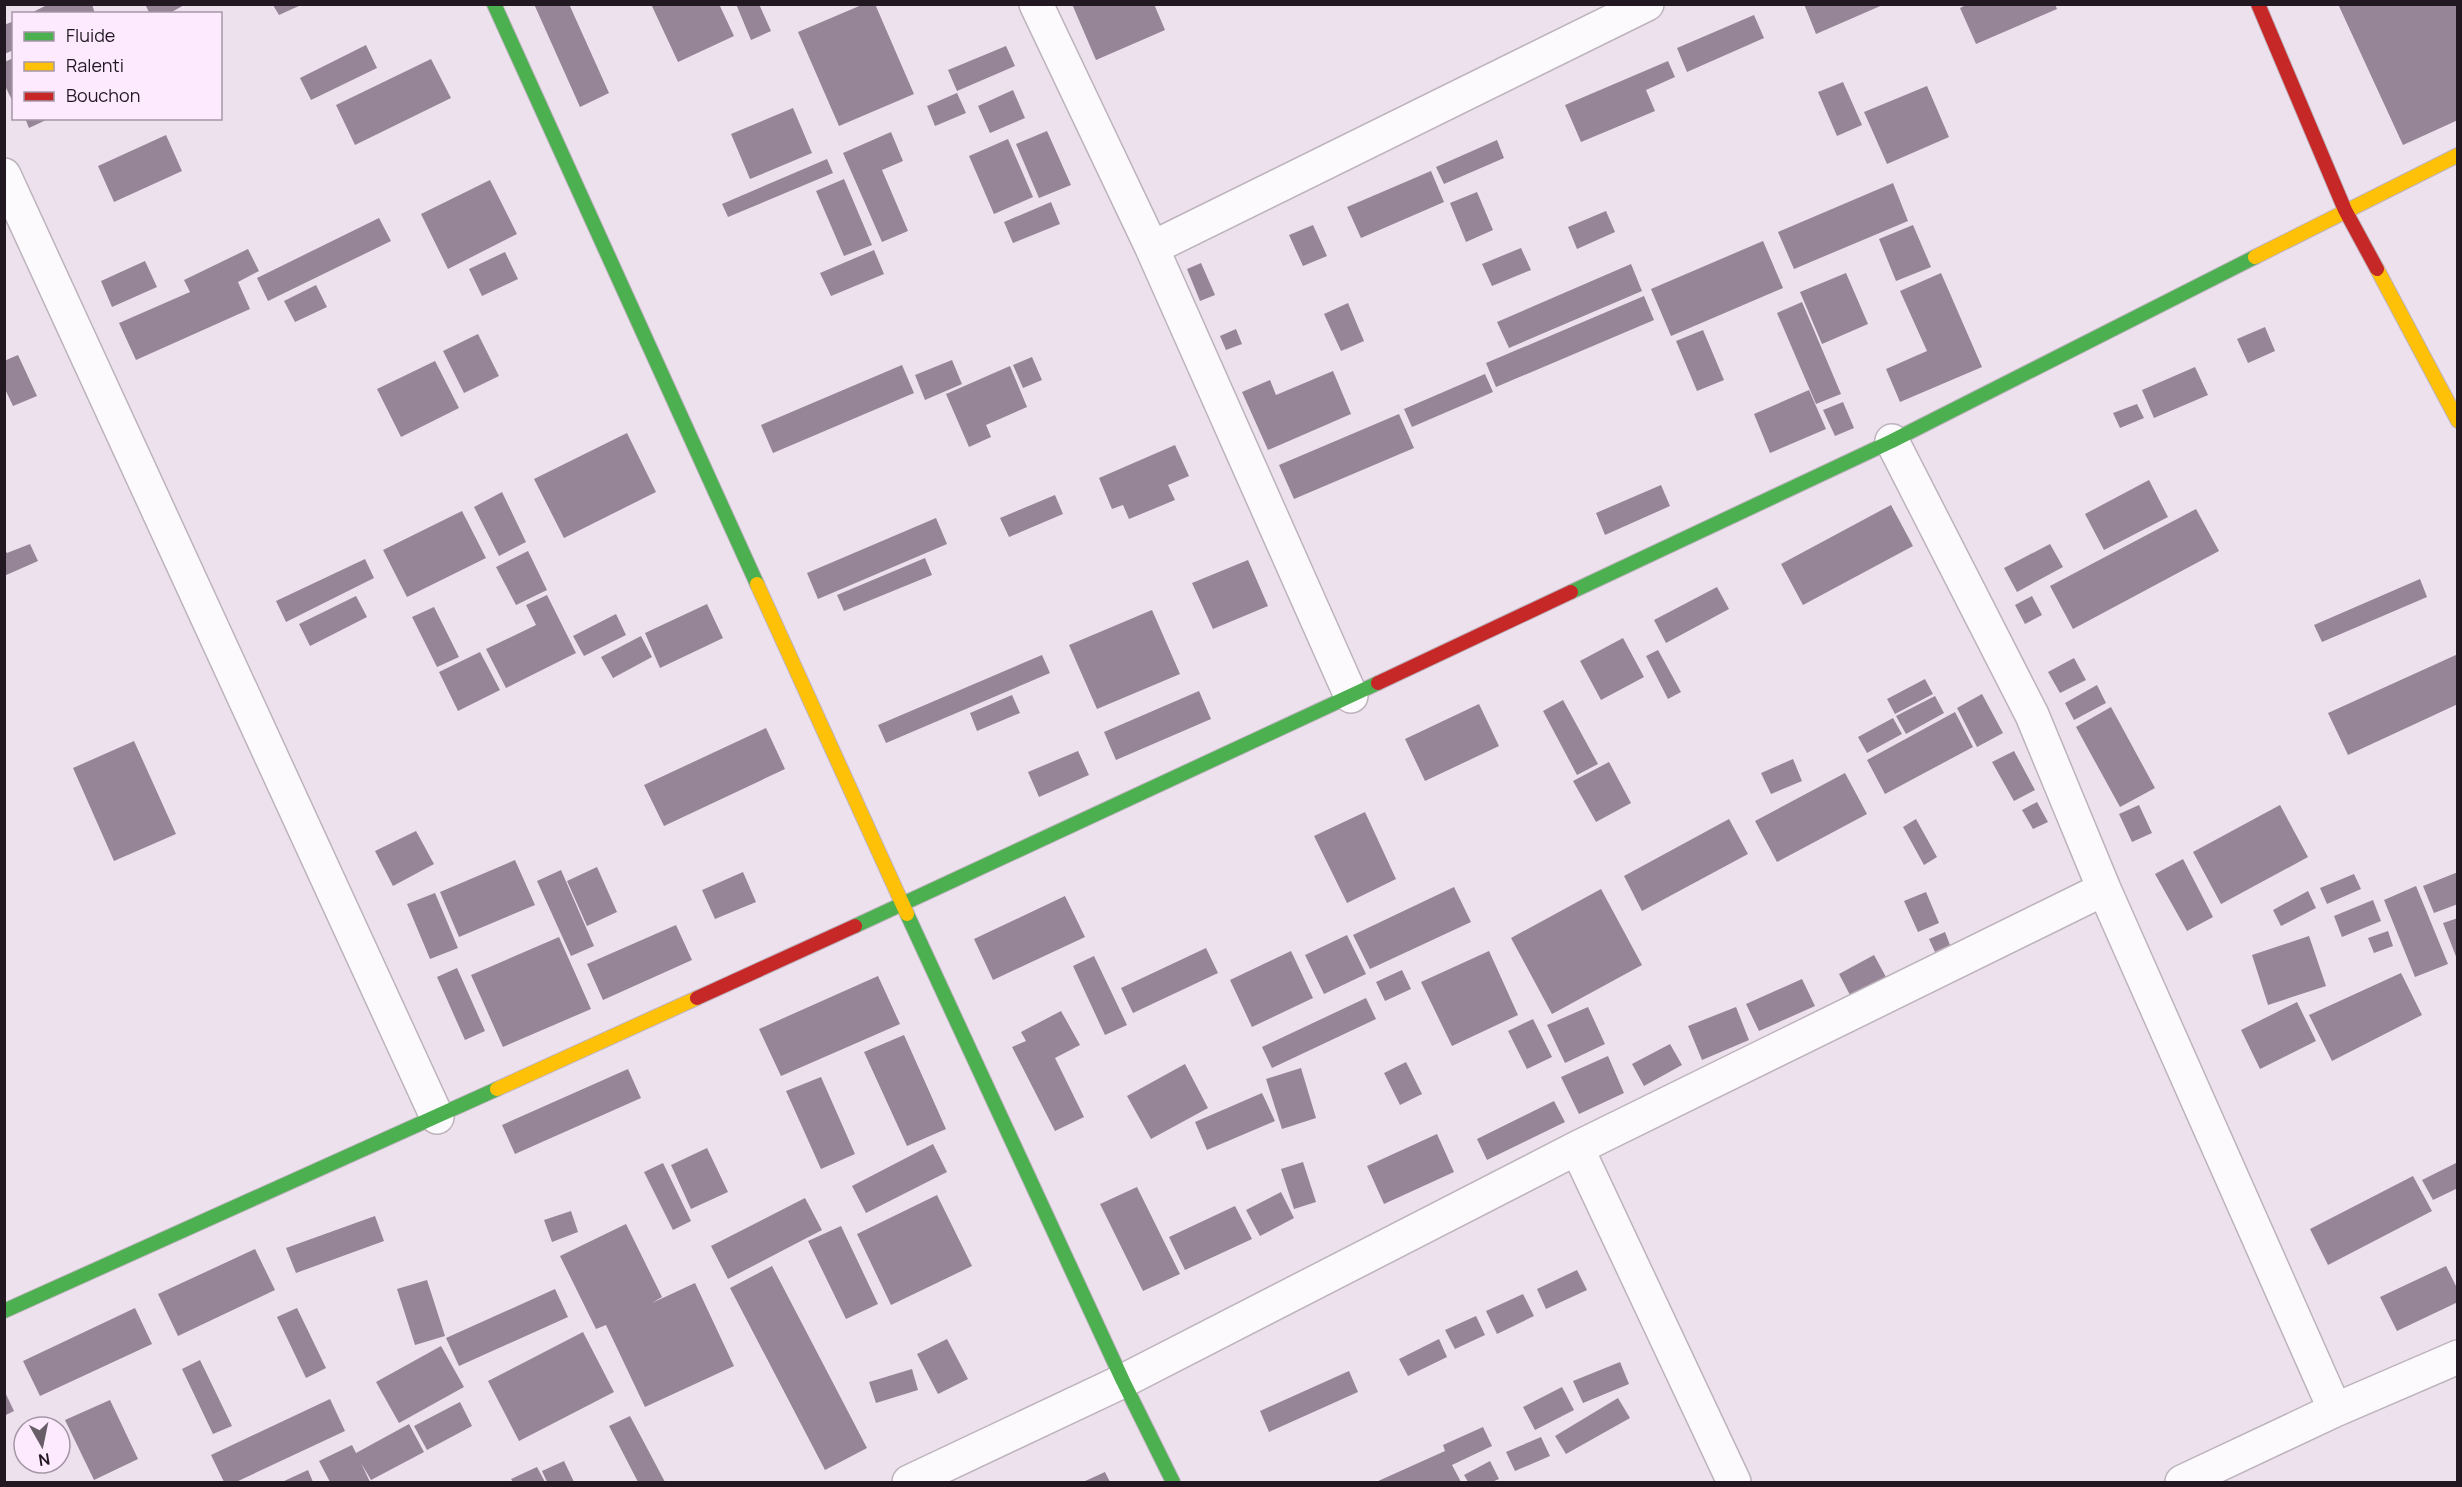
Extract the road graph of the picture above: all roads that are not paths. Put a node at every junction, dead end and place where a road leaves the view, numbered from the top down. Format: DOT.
graph roads {
  1 [pos="494,4"];
  2 [pos="1036,4"];
  3 [pos="1647,4"];
  4 [pos="2258,4"];
  5 [pos="2457,155"];
  6 [pos="4,175"];
  7 [pos="2345,210"];
  8 [pos="1152,248"];
  9 [pos="2457,421"];
  10 [pos="1892,441"];
  11 [pos="1351,696"];
  12 [pos="2104,889"];
  13 [pos="903,905"];
  14 [pos="437,1117"];
  15 [pos="1576,1148"];
  16 [pos="4,1311"];
  17 [pos="2457,1357"];
  18 [pos="1123,1382"];
  19 [pos="2335,1410"];
  20 [pos="909,1482"];
  21 [pos="1173,1482"];
  22 [pos="1734,1482"];
  23 [pos="2182,1482"];
  1 -- 13 [label="street"];
  2 -- 8 [label="street"];
  3 -- 8 [label="street"];
  4 -- 7 [label="street"];
  5 -- 7 [label="street"];
  6 -- 14 [label="street"];
  7 -- 9 [label="street"];
  7 -- 10 [label="street"];
  8 -- 11 [label="street"];
  10 -- 11 [label="street"];
  10 -- 12 [label="street"];
  11 -- 13 [label="street"];
  12 -- 15 [label="street"];
  12 -- 19 [label="street"];
  13 -- 14 [label="street"];
  13 -- 18 [label="street"];
  14 -- 16 [label="street"];
  15 -- 18 [label="street"];
  15 -- 22 [label="street"];
  17 -- 19 [label="street"];
  18 -- 20 [label="street"];
  18 -- 21 [label="street"];
  19 -- 23 [label="street"];
}
